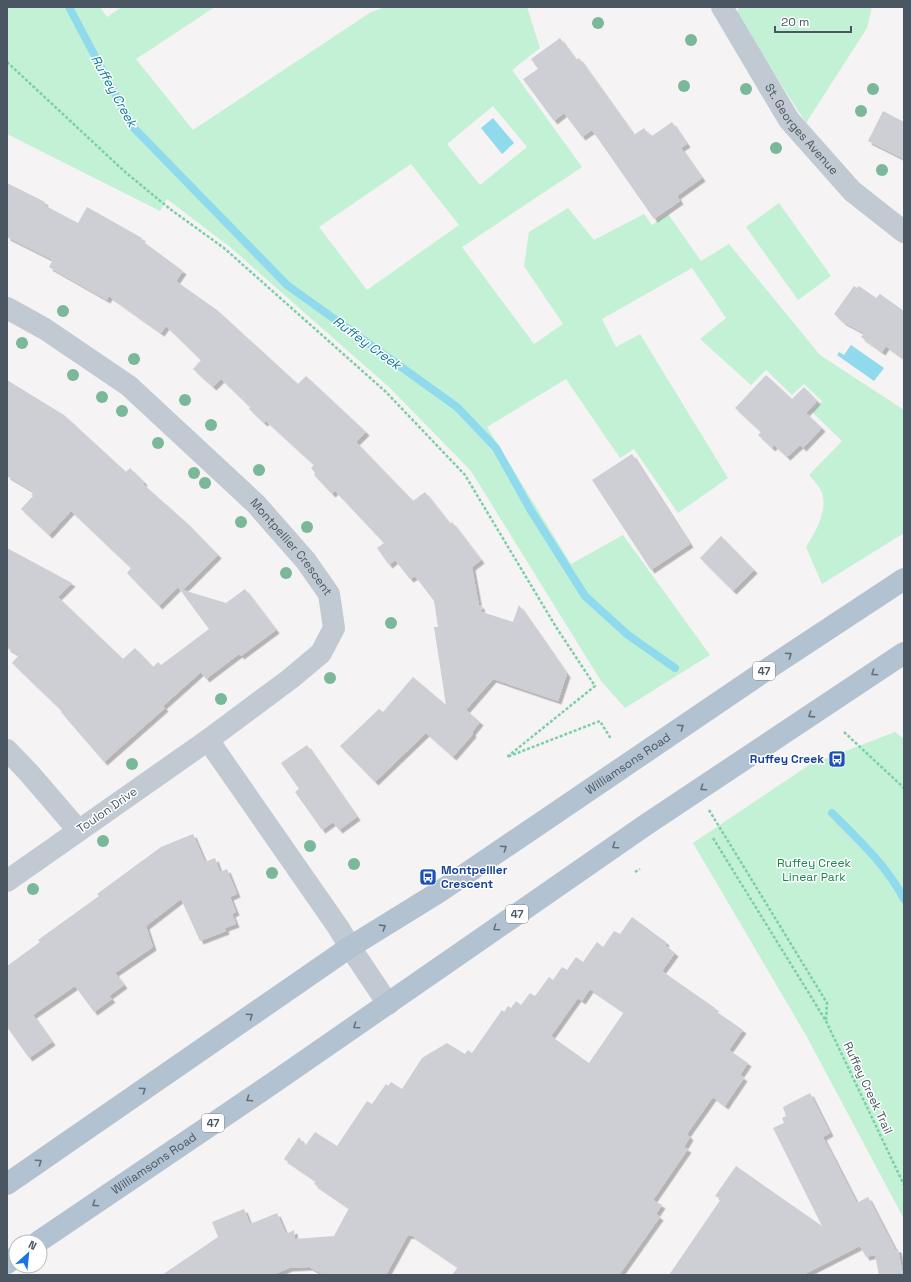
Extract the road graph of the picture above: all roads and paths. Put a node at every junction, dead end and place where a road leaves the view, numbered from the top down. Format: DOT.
graph roads {
  1 [pos="722,7"];
  2 [pos="7,62"];
  3 [pos="904,232"];
  4 [pos="7,308"];
  5 [pos="904,579"];
  6 [pos="904,653"];
  7 [pos="844,732"];
  8 [pos="611,739"];
  9 [pos="208,740"];
  10 [pos="7,750"];
  11 [pos="904,788"];
  12 [pos="698,792"];
  13 [pos="78,830"];
  14 [pos="713,838"];
  15 [pos="640,869"];
  16 [pos="636,872"];
  17 [pos="7,881"];
  18 [pos="350,947"];
  19 [pos="388,1004"];
  20 [pos="826,1021"];
  21 [pos="7,1184"];
  22 [pos="904,1185"];
  23 [pos="48,1235"];
  1 -- 3 [label="street, St. Georges Avenue"];
  2 -- 8 [label="path"];
  4 -- 9 [label="street, Montpellier Crescent"];
  18 -- 5 [label="main road, Williamsons Road / 47, one-way"];
  6 -- 12 [label="main road, Williamsons Road / 47, one-way"];
  7 -- 11 [label="path"];
  9 -- 13 [label="street, Toulon Drive"];
  9 -- 18 [label="street"];
  10 -- 13 [label="street"];
  12 -- 19 [label="main road, Williamsons Road / 47, one-way"];
  12 -- 20 [label="path"];
  13 -- 17 [label="street, Toulon Drive"];
  14 -- 20 [label="path"];
  15 -- 16 [label="path"];
  18 -- 19 [label="street"];
  21 -- 18 [label="main road, Williamsons Road / 47, one-way"];
  19 -- 23 [label="main road, Williamsons Road / 47, one-way"];
  20 -- 22 [label="path, Ruffey Creek Trail"];
}
